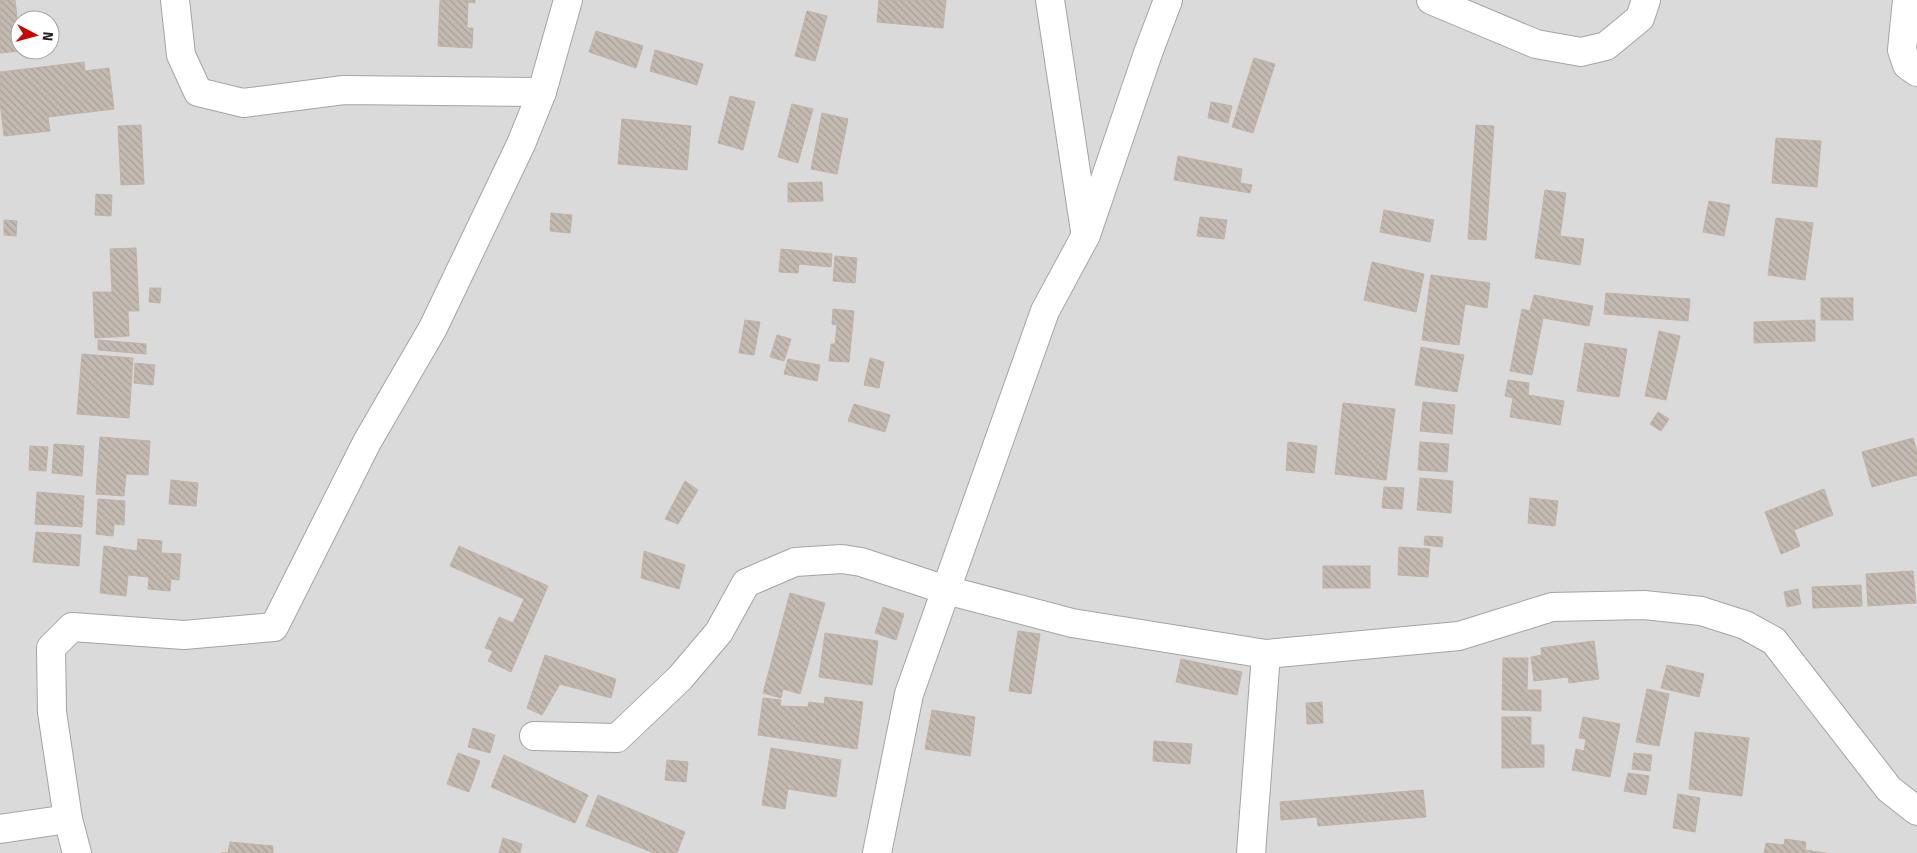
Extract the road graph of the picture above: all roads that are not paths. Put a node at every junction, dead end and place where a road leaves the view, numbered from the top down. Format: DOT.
graph roads {
  1 [pos="175,0"];
  2 [pos="568,0"];
  3 [pos="1050,0"];
  4 [pos="1168,0"];
  5 [pos="1431,0"];
  6 [pos="1646,0"];
  7 [pos="1906,0"];
  8 [pos="1917,72"];
  9 [pos="542,92"];
  10 [pos="1086,235"];
  11 [pos="946,590"];
  12 [pos="1266,654"];
  13 [pos="534,736"];
  14 [pos="1917,811"];
  15 [pos="68,819"];
  16 [pos="0,829"];
  17 [pos="77,853"];
  18 [pos="877,853"];
  19 [pos="1251,853"];
  1 -- 9 [label="street"];
  2 -- 9 [label="street"];
  3 -- 10 [label="street"];
  4 -- 10 [label="street"];
  5 -- 6 [label="street"];
  7 -- 8 [label="street"];
  9 -- 15 [label="street"];
  10 -- 11 [label="street"];
  11 -- 12 [label="street"];
  11 -- 13 [label="street"];
  11 -- 18 [label="street"];
  12 -- 14 [label="street"];
  12 -- 19 [label="street"];
  15 -- 16 [label="street"];
  15 -- 17 [label="street"];
}
